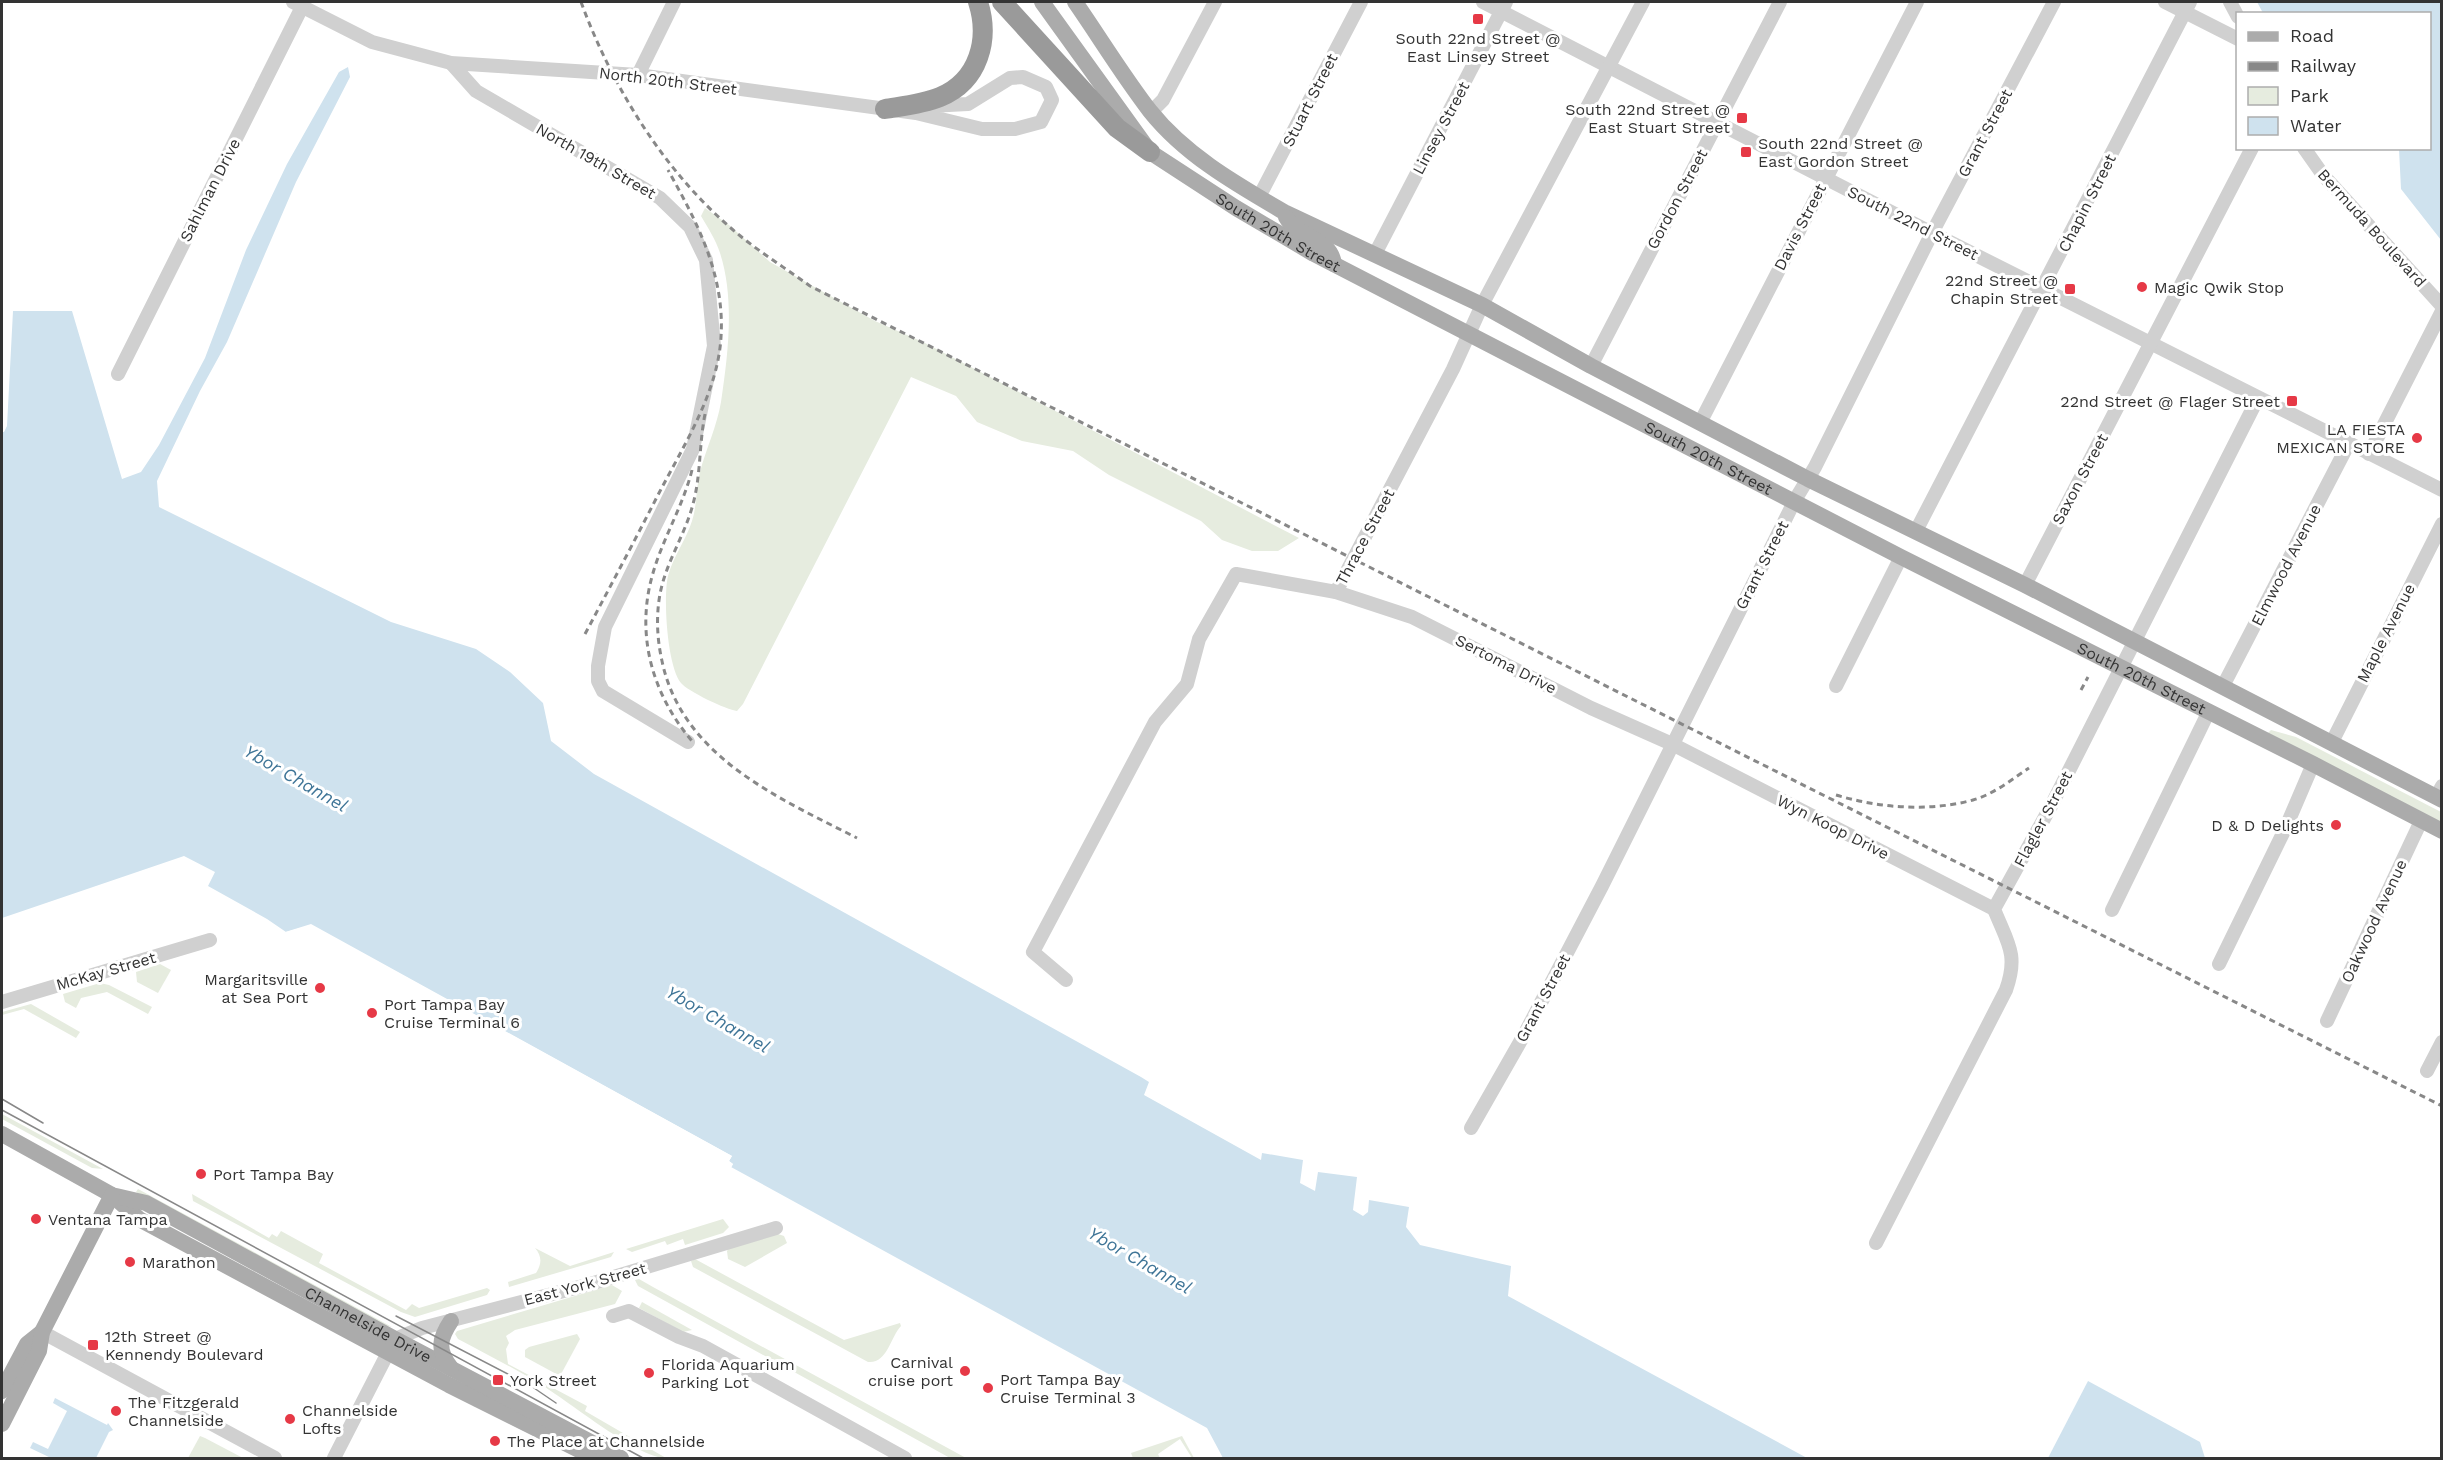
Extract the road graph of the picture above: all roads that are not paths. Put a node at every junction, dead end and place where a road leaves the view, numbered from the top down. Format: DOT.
graph roads {
  1 [pos="674,2"];
  2 [pos="978,2"];
  3 [pos="1002,2"];
  4 [pos="1042,2"];
  5 [pos="1075,2"];
  6 [pos="1215,2"];
  7 [pos="1361,2"];
  8 [pos="1483,2"];
  9 [pos="1643,2"];
  10 [pos="1780,2"];
  11 [pos="1917,2"];
  12 [pos="2054,2"];
  13 [pos="2165,2"];
  14 [pos="298,4"];
  15 [pos="1504,6"];
  16 [pos="2187,7"];
  17 [pos="2236,38"];
  18 [pos="450,63"];
  19 [pos="1609,67"];
  20 [pos="638,75"];
  21 [pos="885,109"];
  22 [pos="1150,112"];
  23 [pos="1718,123"];
  24 [pos="2251,150"];
  25 [pos="2305,150"];
  26 [pos="1150,152"];
  27 [pos="1826,177"];
  28 [pos="1259,197"];
  29 [pos="1284,212"];
  30 [pos="1932,233"];
  31 [pos="1375,254"];
  32 [pos="1334,264"];
  33 [pos="2042,289"];
  34 [pos="1482,305"];
  35 [pos="2442,306"];
  36 [pos="2442,311"];
  37 [pos="1468,333"];
  38 [pos="2152,343"];
  39 [pos="1592,366"];
  40 [pos="118,374"];
  41 [pos="2258,398"];
  42 [pos="1701,421"];
  43 [pos="2349,443"];
  44 [pos="2368,454"];
  45 [pos="1808,478"];
  46 [pos="2442,490"];
  47 [pos="1795,500"];
  48 [pos="2442,524"];
  49 [pos="1916,531"];
  50 [pos="1901,557"];
  51 [pos="2025,585"];
  52 [pos="1336,592"];
  53 [pos="2134,641"];
  54 [pos="2121,666"];
  55 [pos="1836,686"];
  56 [pos="2223,686"];
  57 [pos="2209,711"];
  58 [pos="688,742"];
  59 [pos="2332,742"];
  60 [pos="1672,744"];
  61 [pos="2313,764"];
  62 [pos="2440,794"];
  63 [pos="2421,821"];
  64 [pos="2442,831"];
  65 [pos="1994,909"];
  66 [pos="2112,910"];
  67 [pos="210,940"];
  68 [pos="2219,964"];
  69 [pos="1066,980"];
  70 [pos="2,1002"];
  71 [pos="2327,1021"];
  72 [pos="2442,1042"];
  73 [pos="2427,1071"];
  74 [pos="1471,1128"];
  75 [pos="2,1134"];
  76 [pos="112,1195"];
  77 [pos="777,1228"];
  78 [pos="1876,1243"];
  79 [pos="613,1316"];
  80 [pos="451,1321"];
  81 [pos="42,1332"];
  82 [pos="391,1345"];
  83 [pos="451,1369"];
  84 [pos="2,1391"];
  85 [pos="2,1424"];
  86 [pos="275,1458"];
  87 [pos="334,1458"];
  88 [pos="595,1458"];
  89 [pos="621,1458"];
  90 [pos="905,1458"];
  1 -- 20 [label="street"];
  2 -- 21 [label="highway"];
  3 -- 26 [label="highway"];
  4 -- 26 [label="main road, South 20th Street"];
  5 -- 22 [label="main road, South 20th Street"];
  6 -- 22 [label="street"];
  7 -- 28 [label="street, Stuart Street"];
  8 -- 15 [label="street, South 22nd Street"];
  9 -- 19 [label="street, Thrace Street"];
  10 -- 23 [label="street, Gordon Street"];
  11 -- 27 [label="street, Davis Street"];
  12 -- 30 [label="street, Grant Street"];
  13 -- 16 [label="street"];
  14 -- 18 [label="street"];
  14 -- 40 [label="street, Sahlman Drive"];
  15 -- 19 [label="street, South 22nd Street"];
  15 -- 31 [label="street, Linsey Street"];
  16 -- 17 [label="street"];
  16 -- 33 [label="street, Chapin Street"];
  18 -- 20 [label="street, North 20th Street"];
  18 -- 58 [label="street, North 19th Street"];
  19 -- 23 [label="street, South 22nd Street"];
  19 -- 34 [label="street, Thrace Street"];
  20 -- 21 [label="street, North 20th Street"];
  21 -- 21 [label="street, North 20th Street"];
  22 -- 28 [label="main road, South 20th Street"];
  23 -- 27 [label="street, South 22nd Street"];
  23 -- 39 [label="street, Gordon Street"];
  24 -- 38 [label="street, Saxon Street"];
  25 -- 35 [label="street, Bermuda Boulevard"];
  26 -- 32 [label="main road, South 20th Street"];
  27 -- 30 [label="street, South 22nd Street"];
  27 -- 42 [label="street, Davis Street"];
  28 -- 29 [label="main road, South 20th Street"];
  29 -- 31 [label="main road, South 20th Street"];
  29 -- 32 [label="main road"];
  30 -- 33 [label="street, South 22nd Street"];
  30 -- 45 [label="street, Grant Street"];
  31 -- 34 [label="main road, South 20th Street"];
  32 -- 37 [label="main road, South 20th Street"];
  33 -- 38 [label="street, South 22nd Street"];
  33 -- 49 [label="street, Chapin Street"];
  34 -- 37 [label="street, Thrace Street"];
  34 -- 39 [label="main road, South 20th Street"];
  36 -- 44 [label="street"];
  37 -- 47 [label="main road, South 20th Street"];
  37 -- 52 [label="street, Thrace Street"];
  38 -- 41 [label="street, South 22nd Street"];
  38 -- 51 [label="street, Saxon Street"];
  39 -- 42 [label="main road, South 20th Street"];
  41 -- 43 [label="street, South 22nd Street"];
  41 -- 53 [label="street, Flagler Street"];
  42 -- 45 [label="main road, South 20th Street"];
  43 -- 44 [label="street, South 22nd Street"];
  43 -- 56 [label="street, Elmwood Avenue"];
  44 -- 46 [label="street, South 22nd Street"];
  45 -- 47 [label="street, Grant Street"];
  45 -- 49 [label="main road, South 20th Street"];
  47 -- 50 [label="main road, South 20th Street"];
  47 -- 60 [label="street, Grant Street"];
  48 -- 59 [label="street, Maple Avenue"];
  49 -- 51 [label="main road, South 20th Street"];
  50 -- 54 [label="main road, South 20th Street"];
  50 -- 55 [label="street"];
  51 -- 53 [label="main road, South 20th Street"];
  52 -- 60 [label="street, Sertoma Drive"];
  52 -- 69 [label="street, Thrace Street"];
  53 -- 54 [label="street, Flagler Street"];
  53 -- 56 [label="main road, South 20th Street"];
  54 -- 57 [label="main road, South 20th Street"];
  54 -- 65 [label="street, Flagler Street"];
  56 -- 59 [label="main road, South 20th Street"];
  57 -- 61 [label="main road, South 20th Street"];
  57 -- 66 [label="street"];
  59 -- 62 [label="main road, South 20th Street"];
  60 -- 65 [label="street, Wyn Koop Drive"];
  60 -- 74 [label="street, Grant Street"];
  61 -- 63 [label="main road, South 20th Street"];
  61 -- 68 [label="street"];
  63 -- 64 [label="main road, South 20th Street"];
  63 -- 71 [label="street, Oakwood Avenue"];
  65 -- 78 [label="street"];
  67 -- 70 [label="street, McKay Street"];
  72 -- 73 [label="street"];
  75 -- 76 [label="main road, Channelside Drive"];
  76 -- 81 [label="main road"];
  76 -- 82 [label="main road, Channelside Drive"];
  77 -- 80 [label="street, East York Street"];
  79 -- 90 [label="street"];
  80 -- 82 [label="street, East York Street"];
  80 -- 83 [label="main road"];
  81 -- 84 [label="main road"];
  81 -- 85 [label="main road"];
  81 -- 86 [label="street"];
  82 -- 83 [label="main road, Channelside Drive"];
  82 -- 87 [label="street"];
  82 -- 88 [label="main road, Channelside Drive"];
  83 -- 89 [label="main road, Channelside Drive"];
}
